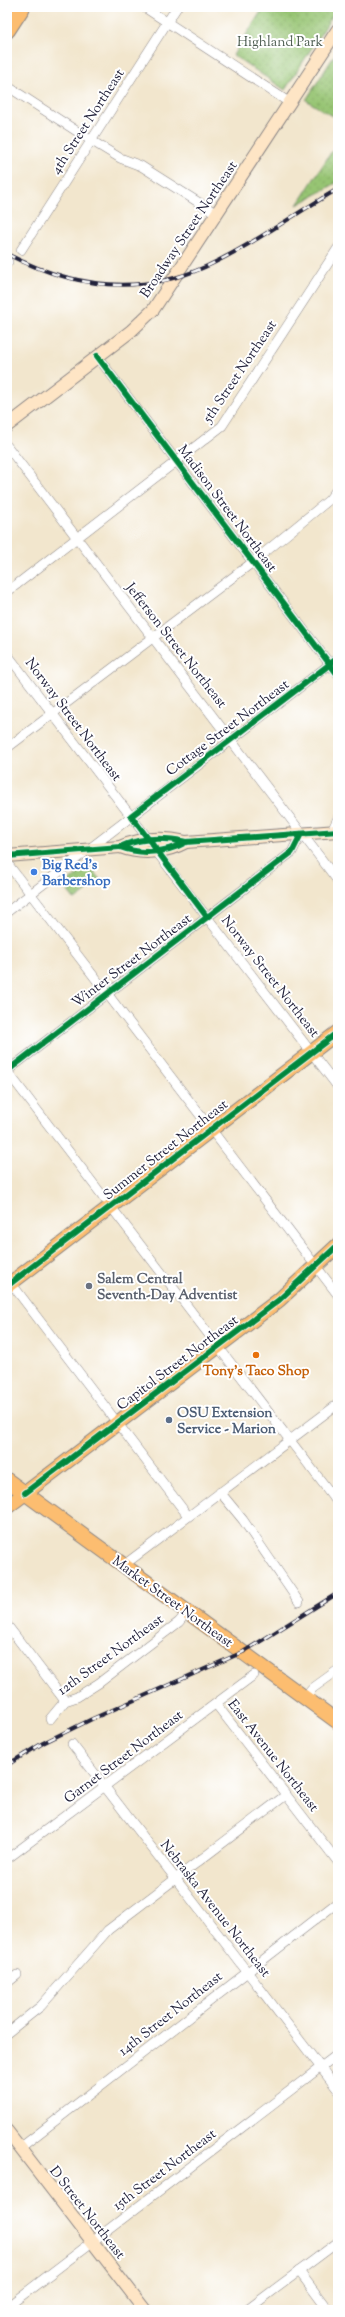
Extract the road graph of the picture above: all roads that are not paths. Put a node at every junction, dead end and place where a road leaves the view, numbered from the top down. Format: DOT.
graph roads {
  1 [pos="22,7"];
  2 [pos="144,7"];
  3 [pos="178,7"];
  4 [pos="167,22"];
  5 [pos="7,30"];
  6 [pos="337,34"];
  7 [pos="7,86"];
  8 [pos="290,102"];
  9 [pos="92,140"];
  10 [pos="217,214"];
  11 [pos="338,248"];
  12 [pos="21,250"];
  13 [pos="97,356"];
  14 [pos="7,426"];
  15 [pos="7,446"];
  16 [pos="178,461"];
  17 [pos="338,488"];
  18 [pos="77,538"];
  19 [pos="253,562"];
  20 [pos="7,592"];
  21 [pos="152,636"];
  22 [pos="7,654"];
  23 [pos="338,658"];
  24 [pos="330,664"];
  25 [pos="338,675"];
  26 [pos="52,713"];
  27 [pos="231,740"];
  28 [pos="7,748"];
  29 [pos="131,816"];
  30 [pos="338,818"];
  31 [pos="335,831"];
  32 [pos="301,834"];
  33 [pos="149,840"];
  34 [pos="186,842"];
  35 [pos="120,847"];
  36 [pos="87,850"];
  37 [pos="156,851"];
  38 [pos="7,856"];
  39 [pos="7,863"];
  40 [pos="338,881"];
  41 [pos="30,894"];
  42 [pos="7,912"];
  43 [pos="207,917"];
  44 [pos="107,993"];
  45 [pos="338,1032"];
  46 [pos="312,1052"];
  47 [pos="7,1071"];
  48 [pos="338,1087"];
  49 [pos="211,1129"];
  50 [pos="111,1207"];
  51 [pos="338,1245"];
  52 [pos="315,1266"];
  53 [pos="8,1282"];
  54 [pos="338,1296"];
  55 [pos="218,1346"];
  56 [pos="338,1404"];
  57 [pos="118,1422"];
  58 [pos="290,1439"];
  59 [pos="7,1480"];
  60 [pos="220,1492"];
  61 [pos="25,1493"];
  62 [pos="338,1503"];
  63 [pos="7,1506"];
  64 [pos="188,1516"];
  65 [pos="124,1565"];
  66 [pos="300,1602"];
  67 [pos="187,1612"];
  68 [pos="7,1625"];
  69 [pos="338,1670"];
  70 [pos="254,1675"];
  71 [pos="304,1698"];
  72 [pos="65,1701"];
  73 [pos="216,1704"];
  74 [pos="50,1719"];
  75 [pos="338,1722"];
  76 [pos="72,1744"];
  77 [pos="105,1788"];
  78 [pos="286,1794"];
  79 [pos="7,1859"];
  80 [pos="338,1862"];
  81 [pos="175,1878"];
  82 [pos="338,1902"];
  83 [pos="247,1971"];
  84 [pos="17,1975"];
  85 [pos="7,1983"];
  86 [pos="7,2033"];
  87 [pos="338,2054"];
  88 [pos="321,2067"];
  89 [pos="338,2090"];
  90 [pos="7,2131"];
  91 [pos="20,2148"];
  92 [pos="92,2242"];
  93 [pos="338,2242"];
  94 [pos="299,2271"];
  95 [pos="7,2307"];
  96 [pos="145,2310"];
  97 [pos="247,2310"];
  98 [pos="328,2310"];
  1 -- 5 [label="highway"];
  2 -- 4 [label="street"];
  3 -- 4 [label="street, 4th Street Northeast"];
  4 -- 8 [label="street"];
  4 -- 9 [label="street, 4th Street Northeast"];
  6 -- 8 [label="street, Broadway Street Northeast"];
  7 -- 9 [label="street"];
  8 -- 10 [label="street, Broadway Street Northeast"];
  9 -- 10 [label="street"];
  9 -- 12 [label="street, 4th Street Northeast"];
  10 -- 13 [label="street, Broadway Street Northeast"];
  11 -- 16 [label="street, 5th Street Northeast"];
  13 -- 14 [label="street, Broadway Street Northeast"];
  13 -- 16 [label="street, Madison Street Northeast"];
  15 -- 18 [label="street, Jefferson Street Northeast"];
  16 -- 18 [label="street, 5th Street Northeast"];
  16 -- 19 [label="street, Madison Street Northeast"];
  17 -- 19 [label="street"];
  18 -- 20 [label="street, 5th Street Northeast"];
  18 -- 21 [label="street, Jefferson Street Northeast"];
  19 -- 21 [label="street"];
  19 -- 24 [label="street, Madison Street Northeast"];
  21 -- 26 [label="street"];
  21 -- 27 [label="street, Jefferson Street Northeast"];
  22 -- 26 [label="street, Norway Street Northeast"];
  23 -- 24 [label="street, Cottage Street Northeast"];
  24 -- 25 [label="street, Madison Street Northeast"];
  24 -- 27 [label="street, Cottage Street Northeast"];
  26 -- 28 [label="street"];
  26 -- 29 [label="street, Norway Street Northeast"];
  27 -- 29 [label="street, Cottage Street Northeast"];
  27 -- 32 [label="street, Jefferson Street Northeast"];
  29 -- 33 [label="street, Norway Street Northeast"];
  29 -- 36 [label="street, Cottage Street Northeast"];
  30 -- 31 [label="street"];
  31 -- 32 [label="street"];
  32 -- 34 [label="street"];
  32 -- 40 [label="street, Jefferson Street Northeast"];
  32 -- 43 [label="street, Winter Street Northeast"];
  33 -- 34 [label="street"];
  33 -- 35 [label="street"];
  34 -- 37 [label="street"];
  35 -- 36 [label="street"];
  35 -- 37 [label="street"];
  36 -- 38 [label="street"];
  36 -- 41 [label="street, Cottage Street Northeast"];
  37 -- 43 [label="street, Norway Street Northeast"];
  39 -- 41 [label="street"];
  41 -- 42 [label="street, Cottage Street Northeast"];
  41 -- 44 [label="street"];
  43 -- 44 [label="street, Winter Street Northeast"];
  43 -- 46 [label="street, Norway Street Northeast"];
  44 -- 47 [label="street, Winter Street Northeast"];
  44 -- 49 [label="street"];
  45 -- 46 [label="main road, Summer Street Northeast"];
  46 -- 48 [label="street, Norway Street Northeast"];
  46 -- 49 [label="main road, Summer Street Northeast"];
  47 -- 50 [label="street"];
  49 -- 50 [label="main road, Summer Street Northeast"];
  49 -- 52 [label="street"];
  50 -- 53 [label="main road, Summer Street Northeast"];
  50 -- 55 [label="street"];
  51 -- 52 [label="main road, Capitol Street Northeast"];
  52 -- 54 [label="street"];
  52 -- 55 [label="main road, Capitol Street Northeast"];
  53 -- 57 [label="street"];
  55 -- 57 [label="main road, Capitol Street Northeast"];
  55 -- 58 [label="street"];
  56 -- 58 [label="street"];
  57 -- 61 [label="main road, Capitol Street Northeast"];
  57 -- 64 [label="street"];
  58 -- 60 [label="street"];
  58 -- 62 [label="street"];
  59 -- 61 [label="main road, Market Street Northeast"];
  60 -- 64 [label="street"];
  60 -- 66 [label="street"];
  61 -- 63 [label="main road, Capitol Street Northeast"];
  61 -- 65 [label="main road, Market Street Northeast"];
  64 -- 65 [label="street"];
  65 -- 67 [label="main road, Market Street Northeast"];
  67 -- 71 [label="main road, Market Street Northeast"];
  67 -- 72 [label="street, 12th Street Northeast"];
  68 -- 72 [label="street"];
  69 -- 71 [label="street"];
  70 -- 73 [label="street, Garnet Street Northeast"];
  71 -- 75 [label="main road, Market Street Northeast"];
  72 -- 74 [label="street, 12th Street Northeast"];
  73 -- 77 [label="street, Garnet Street Northeast"];
  73 -- 78 [label="street, East Avenue Northeast"];
  76 -- 77 [label="street, Nebraska Avenue Northeast"];
  77 -- 79 [label="street, Garnet Street Northeast"];
  77 -- 81 [label="street, Nebraska Avenue Northeast"];
  78 -- 80 [label="street, East Avenue Northeast"];
  78 -- 81 [label="street"];
  81 -- 83 [label="street, Nebraska Avenue Northeast"];
  81 -- 86 [label="street"];
  82 -- 83 [label="street, 14th Street Northeast"];
  83 -- 88 [label="street, Nebraska Avenue Northeast"];
  83 -- 91 [label="street, 14th Street Northeast"];
  84 -- 85 [label="street"];
  87 -- 88 [label="street, 15th Street Northeast"];
  88 -- 89 [label="street, Nebraska Avenue Northeast"];
  88 -- 92 [label="street, 15th Street Northeast"];
  90 -- 91 [label="street, D Street Northeast"];
  91 -- 92 [label="street, D Street Northeast"];
  92 -- 95 [label="street, 15th Street Northeast"];
  92 -- 96 [label="street, D Street Northeast"];
  93 -- 94 [label="street"];
  94 -- 97 [label="street"];
  94 -- 98 [label="street"];
}
